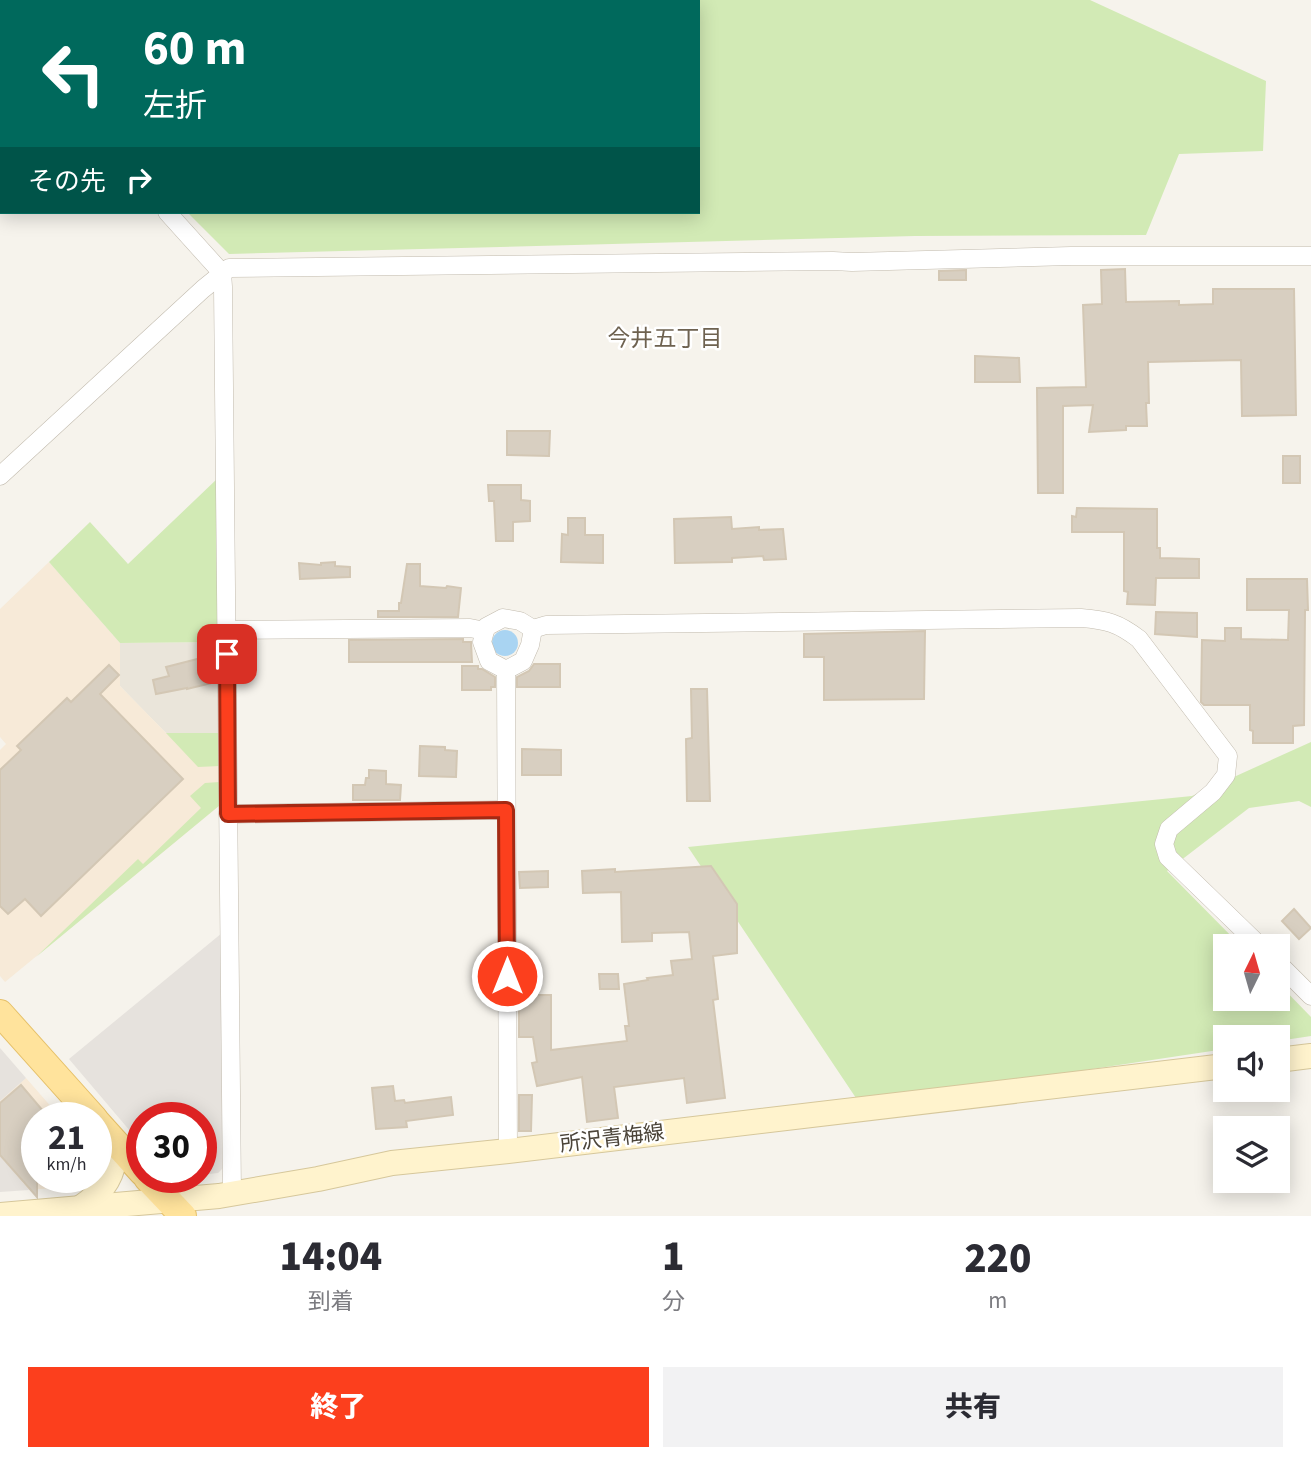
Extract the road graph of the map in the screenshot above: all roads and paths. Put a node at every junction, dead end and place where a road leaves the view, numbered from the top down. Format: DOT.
graph roads {
  1 [pos="169,214"];
  2 [pos="1311,256"];
  3 [pos="222,273"];
  4 [pos="0,476"];
  5 [pos="533,629"];
  6 [pos="227,630"];
  7 [pos="485,631"];
  8 [pos="506,670"];
  9 [pos="506,810"];
  10 [pos="228,814"];
  11 [pos="1248,934"];
  12 [pos="1290,975"];
  13 [pos="1311,996"];
  14 [pos="0,1013"];
  15 [pos="1311,1056"];
  16 [pos="1290,1059"];
  17 [pos="1213,1067"];
  18 [pos="80,1102"];
  19 [pos="112,1138"];
  20 [pos="112,1143"];
  21 [pos="508,1151"];
  22 [pos="126,1154"];
  23 [pos="112,1168"];
  24 [pos="100,1193"];
  25 [pos="161,1193"];
  26 [pos="232,1193"];
  27 [pos="80,1208"];
  28 [pos="175,1208"];
  29 [pos="0,1215"];
  1 -- 3 [label="street"];
  2 -- 3 [label="street"];
  3 -- 4 [label="street"];
  3 -- 6 [label="street"];
  5 -- 7 [label="street"];
  5 -- 8 [label="street"];
  5 -- 11 [label="street"];
  6 -- 7 [label="street"];
  6 -- 10 [label="street"];
  7 -- 8 [label="street"];
  8 -- 9 [label="street"];
  9 -- 10 [label="street"];
  9 -- 21 [label="street"];
  10 -- 26 [label="street"];
  12 -- 13 [label="street"];
  14 -- 18 [label="main road"];
  15 -- 16 [label="main road"];
  17 -- 21 [label="main road, 所沢青梅線"];
  19 -- 22 [label="main road"];
  20 -- 23 [label="main road"];
  21 -- 26 [label="main road, 所沢青梅線"];
  24 -- 27 [label="main road"];
  25 -- 28 [label="main road"];
  26 -- 28 [label="main road, 所沢青梅線"];
  27 -- 28 [label="main road, 所沢青梅線"];
  27 -- 29 [label="main road, 所沢青梅線"];
}
